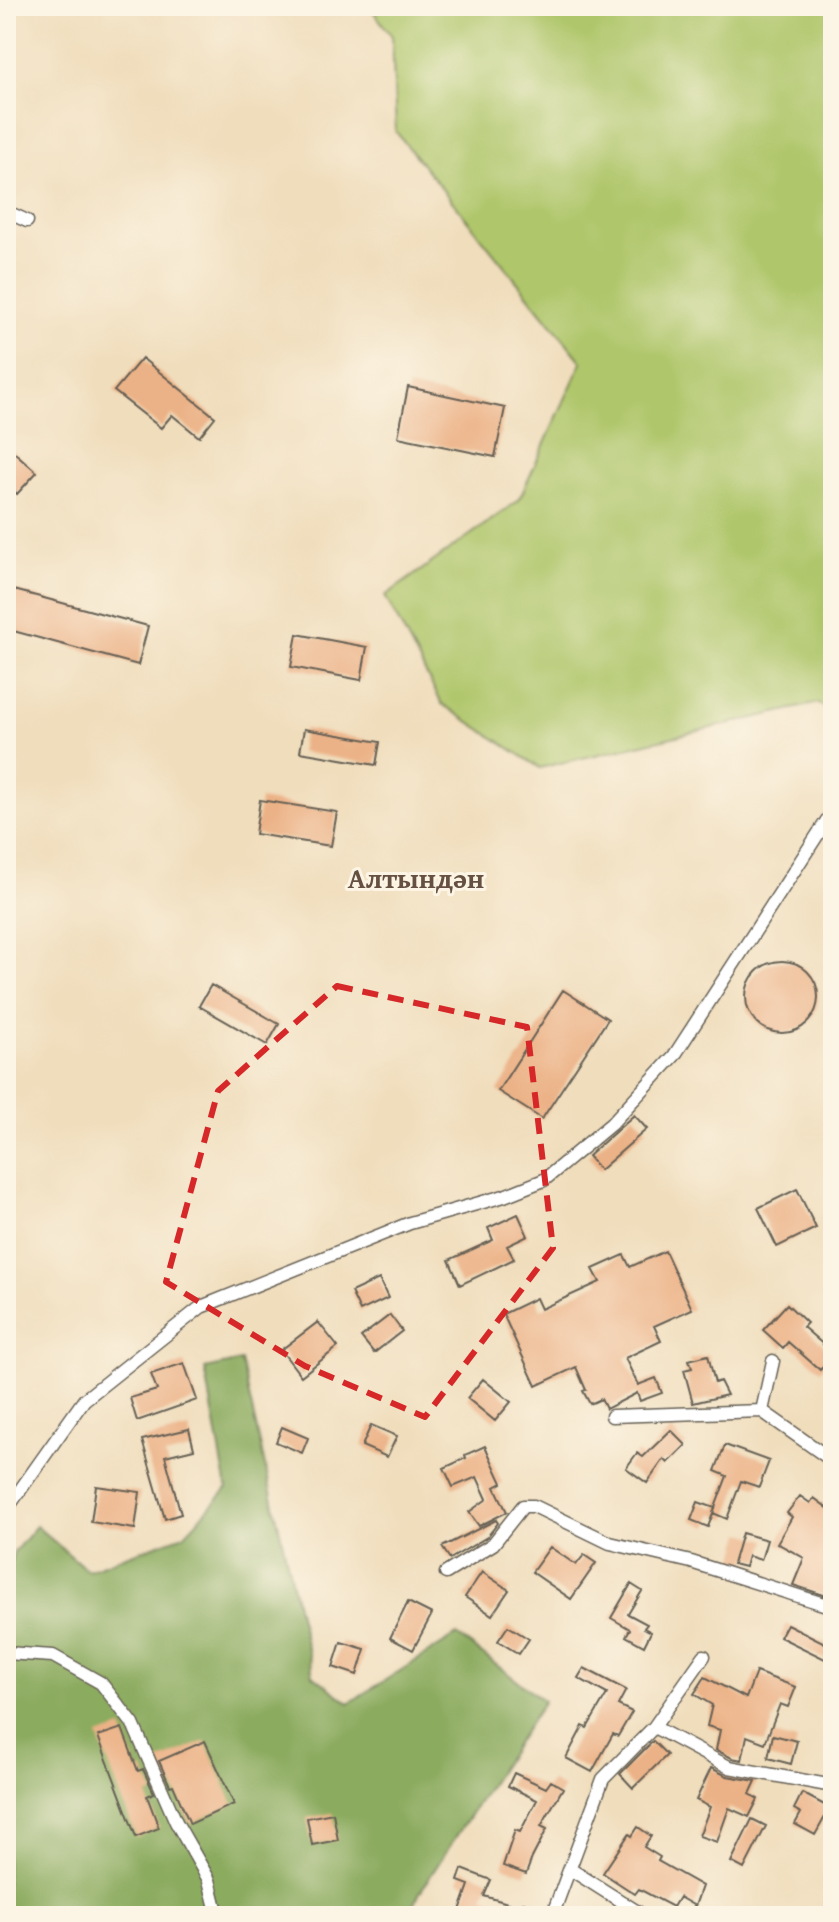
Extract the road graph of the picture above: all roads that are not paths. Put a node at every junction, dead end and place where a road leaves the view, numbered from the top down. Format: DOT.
graph roads {
  1 [pos="6,216"];
  2 [pos="27,221"];
  3 [pos="833,811"];
  4 [pos="773,1361"];
  5 [pos="762,1411"];
  6 [pos="612,1416"];
  7 [pos="833,1461"];
  8 [pos="6,1510"];
  9 [pos="446,1573"];
  10 [pos="833,1607"];
  11 [pos="6,1653"];
  12 [pos="704,1656"];
  13 [pos="654,1727"];
  14 [pos="833,1786"];
  15 [pos="570,1869"];
  16 [pos="218,1916"];
  17 [pos="552,1916"];
  18 [pos="644,1916"];
  1 -- 2 [label="street"];
  3 -- 8 [label="street"];
  4 -- 5 [label="street"];
  5 -- 6 [label="street"];
  5 -- 7 [label="street"];
  9 -- 10 [label="street"];
  11 -- 16 [label="street"];
  12 -- 13 [label="street"];
  13 -- 14 [label="street"];
  13 -- 15 [label="street"];
  15 -- 17 [label="street"];
  15 -- 18 [label="street"];
}
